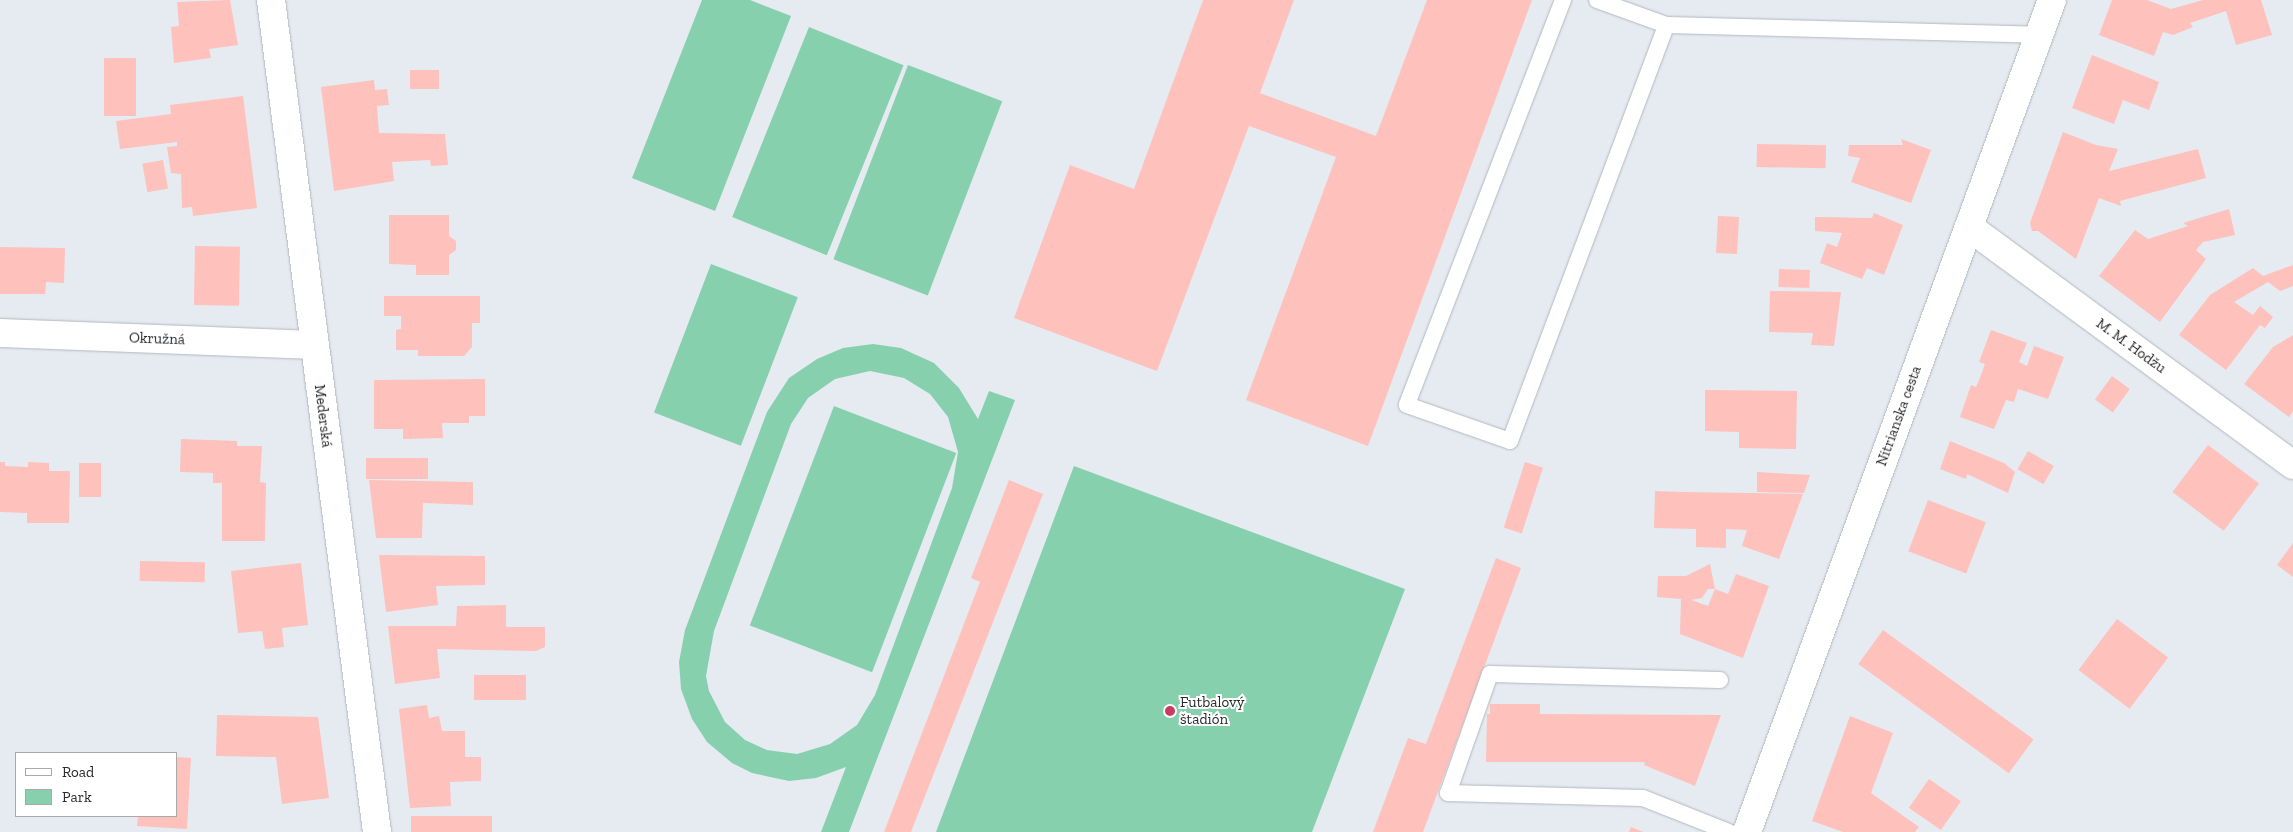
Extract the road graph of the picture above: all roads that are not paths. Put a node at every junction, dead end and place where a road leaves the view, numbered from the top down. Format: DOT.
graph roads {
  1 [pos="271,0"];
  2 [pos="1563,0"];
  3 [pos="1597,0"];
  4 [pos="2052,0"];
  5 [pos="1666,26"];
  6 [pos="2039,35"];
  7 [pos="1969,227"];
  8 [pos="0,334"];
  9 [pos="314,345"];
  10 [pos="2293,465"];
  11 [pos="1720,680"];
  12 [pos="377,832"];
  13 [pos="1729,832"];
  14 [pos="1747,832"];
  1 -- 9 [label="street, Mederská"];
  2 -- 5 [label="lane"];
  3 -- 5 [label="lane"];
  4 -- 6 [label="street, Nitrianska cesta"];
  5 -- 6 [label="lane"];
  6 -- 7 [label="street, Nitrianska cesta"];
  7 -- 10 [label="street, M. M. Hodžu"];
  7 -- 14 [label="street, Nitrianska cesta"];
  8 -- 9 [label="street, Okružná"];
  9 -- 12 [label="street, Mederská"];
  11 -- 13 [label="lane"];
}
